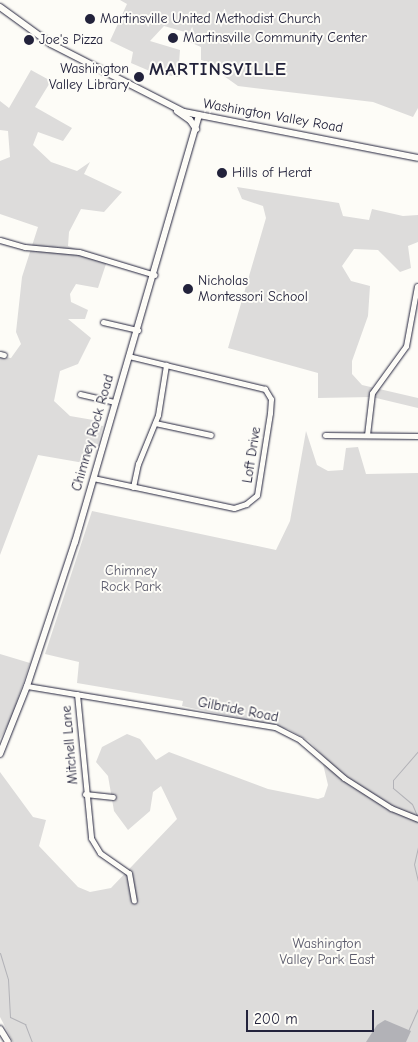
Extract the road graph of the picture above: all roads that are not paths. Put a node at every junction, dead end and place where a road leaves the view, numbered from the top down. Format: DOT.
graph roads {
  1 [pos="0,8"];
  2 [pos="174,108"];
  3 [pos="199,116"];
  4 [pos="196,129"];
  5 [pos="418,158"];
  6 [pos="0,240"];
  7 [pos="155,275"];
  8 [pos="417,286"];
  9 [pos="103,322"];
  10 [pos="138,330"];
  11 [pos="129,356"];
  12 [pos="166,365"];
  13 [pos="80,394"];
  14 [pos="114,402"];
  15 [pos="156,423"];
  16 [pos="211,435"];
  17 [pos="325,435"];
  18 [pos="367,435"];
  19 [pos="418,436"];
  20 [pos="93,478"];
  21 [pos="133,487"];
  22 [pos="27,686"];
  23 [pos="77,694"];
  24 [pos="0,754"];
  25 [pos="85,794"];
  26 [pos="113,798"];
  27 [pos="418,819"];
  28 [pos="134,901"];
  29 [pos="0,1029"];
  30 [pos="8,1042"];
  1 -- 2 [label="street, Washington Valley Road"];
  2 -- 3 [label="street, Washington Valley Road"];
  2 -- 4 [label="street"];
  3 -- 4 [label="street, Chimney Rock Road"];
  3 -- 5 [label="street, Washington Valley Road"];
  4 -- 7 [label="street, Chimney Rock Road"];
  6 -- 7 [label="street"];
  7 -- 10 [label="street, Chimney Rock Road"];
  8 -- 18 [label="street"];
  9 -- 10 [label="street"];
  10 -- 11 [label="street, Chimney Rock Road"];
  11 -- 12 [label="street, Loft Drive"];
  11 -- 14 [label="street, Chimney Rock Road"];
  12 -- 15 [label="street"];
  12 -- 21 [label="street, Loft Drive"];
  13 -- 14 [label="street"];
  14 -- 20 [label="street, Chimney Rock Road"];
  15 -- 16 [label="street"];
  15 -- 21 [label="street"];
  17 -- 18 [label="street"];
  18 -- 19 [label="street"];
  20 -- 21 [label="street, Loft Drive"];
  20 -- 22 [label="street, Chimney Rock Road"];
  22 -- 23 [label="street, Gilbride Road"];
  22 -- 24 [label="street, Chimney Rock Road"];
  23 -- 25 [label="street, Mitchell Lane"];
  23 -- 27 [label="street, Gilbride Road"];
  25 -- 26 [label="street, Mitchell Lane"];
  25 -- 28 [label="street, Mitchell Lane"];
  29 -- 30 [label="street"];
}
